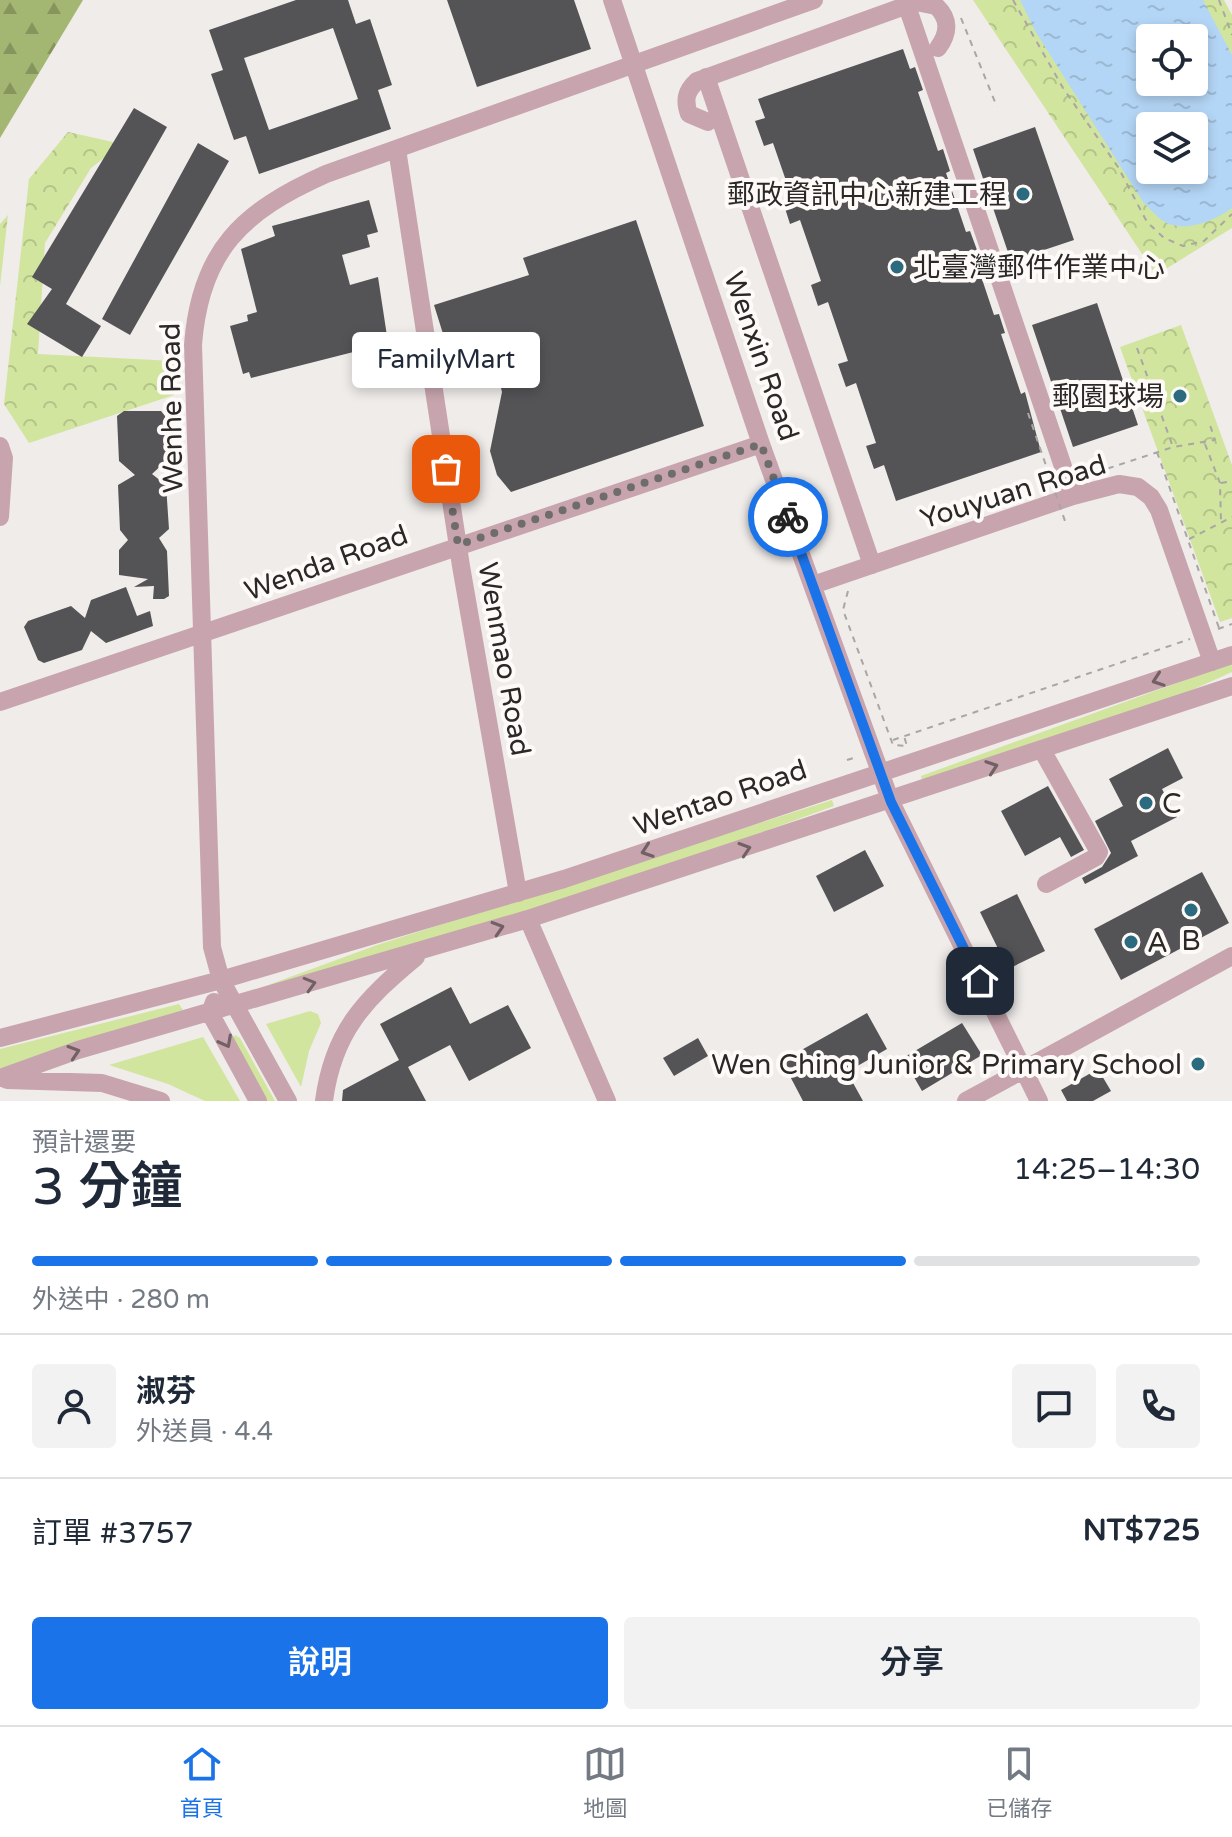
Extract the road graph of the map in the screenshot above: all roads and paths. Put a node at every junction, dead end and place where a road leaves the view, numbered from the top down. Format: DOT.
graph roads {
  1 [pos="612,0"];
  2 [pos="814,0"];
  3 [pos="1013,0"];
  4 [pos="1219,0"];
  5 [pos="906,2"];
  6 [pos="956,10"];
  7 [pos="1232,35"];
  8 [pos="938,48"];
  9 [pos="634,65"];
  10 [pos="706,77"];
  11 [pos="997,107"];
  12 [pos="708,122"];
  13 [pos="397,149"];
  14 [pos="1232,214"];
  15 [pos="1137,348"];
  16 [pos="1028,413"];
  17 [pos="1209,422"];
  18 [pos="1205,443"];
  19 [pos="761,444"];
  20 [pos="0,446"];
  21 [pos="1173,447"];
  22 [pos="1157,452"];
  23 [pos="1232,481"];
  24 [pos="1220,483"];
  25 [pos="1074,495"];
  26 [pos="1054,515"];
  27 [pos="0,517"];
  28 [pos="1232,517"];
  29 [pos="1221,523"];
  30 [pos="1066,524"];
  31 [pos="1188,539"];
  32 [pos="458,545"];
  33 [pos="872,565"];
  34 [pos="813,585"];
  35 [pos="848,590"];
  36 [pos="1232,624"];
  37 [pos="205,636"];
  38 [pos="1189,639"];
  39 [pos="1232,655"];
  40 [pos="1212,662"];
  41 [pos="1232,686"];
  42 [pos="0,702"];
  43 [pos="904,736"];
  44 [pos="891,740"];
  45 [pos="1042,750"];
  46 [pos="880,773"];
  47 [pos="891,802"];
  48 [pos="1046,884"];
  49 [pos="518,893"];
  50 [pos="528,919"];
  51 [pos="423,951"];
  52 [pos="1232,956"];
  53 [pos="221,980"];
  54 [pos="235,1006"];
  55 [pos="210,1013"];
  56 [pos="0,1038"];
  57 [pos="1025,1070"];
  58 [pos="0,1079"];
  59 [pos="161,1101"];
  60 [pos="258,1101"];
  61 [pos="288,1101"];
  62 [pos="324,1101"];
  63 [pos="607,1101"];
  64 [pos="966,1101"];
  65 [pos="1039,1101"];
  1 -- 9 [label="street, Wenxin Road"];
  2 -- 9 [label="street, Wenhe Road"];
  3 -- 14 [label="path"];
  4 -- 7 [label="path"];
  5 -- 8 [label="street"];
  5 -- 10 [label="street"];
  5 -- 25 [label="street"];
  6 -- 11 [label="path"];
  9 -- 13 [label="street, Wenhe Road"];
  9 -- 19 [label="street, Wenxin Road"];
  10 -- 12 [label="street"];
  10 -- 33 [label="street"];
  13 -- 32 [label="street, Wenmao Road"];
  13 -- 37 [label="street, Wenhe Road"];
  15 -- 21 [label="path"];
  16 -- 30 [label="path, bridge"];
  17 -- 18 [label="path"];
  18 -- 21 [label="path"];
  18 -- 24 [label="path"];
  19 -- 32 [label="street, Wenda Road"];
  19 -- 34 [label="street, Wenxin Road"];
  20 -- 27 [label="street"];
  21 -- 22 [label="path"];
  22 -- 25 [label="path"];
  22 -- 31 [label="path"];
  23 -- 24 [label="path"];
  24 -- 29 [label="path"];
  25 -- 26 [label="path"];
  25 -- 33 [label="street, Youyuan Road"];
  25 -- 40 [label="street, Youyuan Road"];
  28 -- 29 [label="path"];
  29 -- 31 [label="path"];
  31 -- 36 [label="path"];
  32 -- 37 [label="street, Wenda Road"];
  32 -- 49 [label="street, Wenmao Road"];
  33 -- 34 [label="street, Youyuan Road"];
  34 -- 46 [label="street, Wenxin Road"];
  35 -- 44 [label="path"];
  37 -- 42 [label="street, Wenda Road"];
  37 -- 53 [label="street, Wenhe Road"];
  38 -- 43 [label="path"];
  39 -- 40 [label="street, Wentao Road"];
  40 -- 46 [label="street, Wentao Road, one-way"];
  41 -- 45 [label="street, Wentao Road"];
  43 -- 44 [label="path"];
  43 -- 44 [label="path"];
  47 -- 45 [label="street, Wentao Road, one-way"];
  45 -- 48 [label="street"];
  46 -- 47 [label="street, Wenxin Road"];
  46 -- 49 [label="street, Wentao Road, one-way"];
  50 -- 47 [label="street, Wentao Road, one-way"];
  47 -- 57 [label="street, Wenxin Road"];
  49 -- 53 [label="street, Wentao Road"];
  51 -- 50 [label="street, Wentao Road, one-way"];
  50 -- 63 [label="street"];
  54 -- 51 [label="street, Wentao Road, one-way"];
  51 -- 62 [label="street"];
  52 -- 57 [label="street"];
  53 -- 54 [label="street, Wenhe Road"];
  53 -- 55 [label="street"];
  53 -- 56 [label="street, Wentao Road"];
  54 -- 55 [label="street, Wentao Road"];
  54 -- 61 [label="street, Wenhe Road"];
  58 -- 55 [label="street, Wentao Road, one-way"];
  55 -- 60 [label="street, one-way"];
  57 -- 64 [label="street"];
  57 -- 65 [label="street, Wenxin Road"];
  58 -- 59 [label="street"];
}
